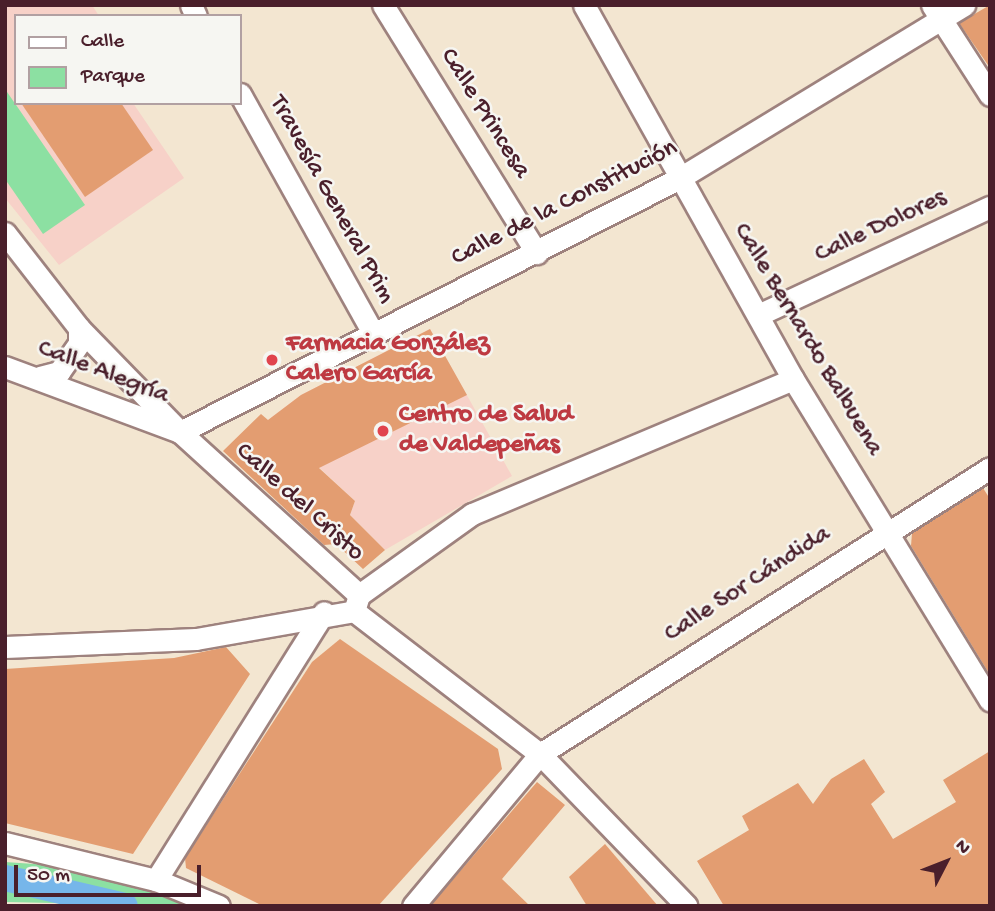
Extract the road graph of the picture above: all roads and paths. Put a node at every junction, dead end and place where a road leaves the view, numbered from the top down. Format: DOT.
graph roads {
  1 [pos="383,5"];
  2 [pos="584,5"];
  3 [pos="964,5"];
  4 [pos="936,12"];
  5 [pos="990,95"];
  6 [pos="242,98"];
  7 [pos="678,179"];
  8 [pos="990,207"];
  9 [pos="5,233"];
  10 [pos="537,253"];
  11 [pos="758,316"];
  12 [pos="79,328"];
  13 [pos="373,333"];
  14 [pos="5,367"];
  15 [pos="40,377"];
  16 [pos="793,379"];
  17 [pos="180,432"];
  18 [pos="988,471"];
  19 [pos="889,527"];
  20 [pos="356,603"];
  21 [pos="324,612"];
  22 [pos="5,647"];
  23 [pos="990,701"];
  24 [pos="540,754"];
  25 [pos="5,843"];
  26 [pos="156,880"];
  27 [pos="219,906"];
  28 [pos="413,906"];
  29 [pos="687,906"];
  1 -- 10 [label="street, Calle Princesa"];
  2 -- 7 [label="street, Calle Bernardo Balbuena"];
  3 -- 4 [label="street, Calle de la Constitución"];
  4 -- 5 [label="street"];
  4 -- 7 [label="street, Calle de la Constitución"];
  6 -- 13 [label="street, Travesía General Prim"];
  7 -- 10 [label="street, Calle de la Constitución"];
  7 -- 11 [label="street, Calle Bernardo Balbuena"];
  8 -- 11 [label="street, Calle Dolores"];
  9 -- 12 [label="street, Calle del Cristo"];
  10 -- 13 [label="street, Calle de la Constitución"];
  11 -- 16 [label="street, Calle Bernardo Balbuena"];
  12 -- 15 [label="street"];
  12 -- 17 [label="street, Calle del Cristo"];
  13 -- 17 [label="street, Calle de la Constitución"];
  14 -- 15 [label="street, Calle Alegría"];
  15 -- 17 [label="street, Calle Alegría"];
  16 -- 19 [label="street, Calle Bernardo Balbuena"];
  16 -- 20 [label="street"];
  17 -- 20 [label="street, Calle del Cristo"];
  18 -- 19 [label="street, Calle Sor Cándida"];
  19 -- 23 [label="street, Calle Bernardo Balbuena"];
  19 -- 24 [label="street, Calle Sor Cándida"];
  20 -- 21 [label="street"];
  20 -- 24 [label="street, Calle del Cristo"];
  21 -- 22 [label="street"];
  21 -- 26 [label="street"];
  24 -- 28 [label="street, Calle Sor Cándida"];
  24 -- 29 [label="street, Calle del Cristo"];
  25 -- 26 [label="street"];
  26 -- 27 [label="street"];
}
